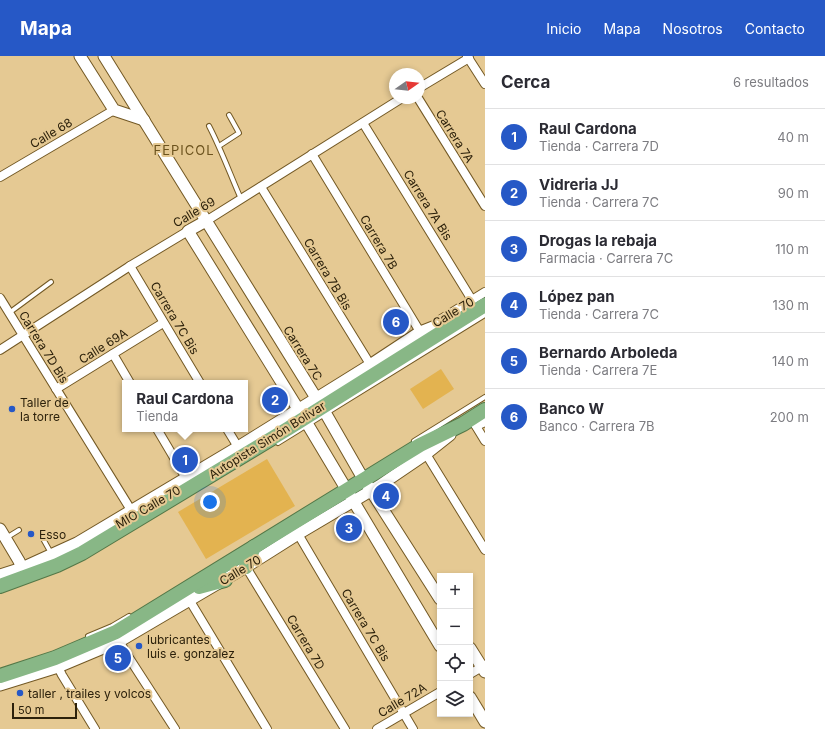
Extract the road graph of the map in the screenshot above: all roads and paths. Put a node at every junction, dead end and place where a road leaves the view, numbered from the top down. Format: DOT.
graph roads {
  1 [pos="80,56"];
  2 [pos="104,56"];
  3 [pos="468,57"];
  4 [pos="425,84"];
  5 [pos="485,84"];
  6 [pos="393,104"];
  7 [pos="422,104"];
  8 [pos="114,110"];
  9 [pos="229,115"];
  10 [pos="144,120"];
  11 [pos="363,123"];
  12 [pos="209,126"];
  13 [pos="219,146"];
  14 [pos="312,154"];
  15 [pos="0,177"];
  16 [pos="261,187"];
  17 [pos="241,199"];
  18 [pos="485,206"];
  19 [pos="206,220"];
  20 [pos="188,231"];
  21 [pos="130,266"];
  22 [pos="51,282"];
  23 [pos="485,292"];
  24 [pos="0,298"];
  25 [pos="480,307"];
  26 [pos="9,312"];
  27 [pos="163,323"];
  28 [pos="23,335"];
  29 [pos="423,337"];
  30 [pos="0,350"];
  31 [pos="113,354"];
  32 [pos="373,369"];
  33 [pos="128,380"];
  34 [pos="198,380"];
  35 [pos="56,389"];
  36 [pos="485,397"];
  37 [pos="321,406"];
  38 [pos="485,410"];
  39 [pos="303,418"];
  40 [pos="474,422"];
  41 [pos="159,432"];
  42 [pos="230,432"];
  43 [pos="485,441"];
  44 [pos="411,443"];
  45 [pos="273,445"];
  46 [pos="238,447"];
  47 [pos="426,454"];
  48 [pos="186,478"];
  49 [pos="363,479"];
  50 [pos="346,489"];
  51 [pos="173,501"];
  52 [pos="155,508"];
  53 [pos="131,510"];
  54 [pos="0,529"];
  55 [pos="19,530"];
  56 [pos="298,534"];
  57 [pos="42,537"];
  58 [pos="6,538"];
  59 [pos="254,547"];
  60 [pos="485,550"];
  61 [pos="52,555"];
  62 [pos="66,567"];
  63 [pos="246,567"];
  64 [pos="22,568"];
  65 [pos="0,575"];
  66 [pos="225,580"];
  67 [pos="0,586"];
  68 [pos="437,594"];
  69 [pos="187,595"];
  70 [pos="131,614"];
  71 [pos="86,637"];
  72 [pos="120,640"];
  73 [pos="439,645"];
  74 [pos="473,652"];
  75 [pos="58,667"];
  76 [pos="484,668"];
  77 [pos="473,673"];
  78 [pos="0,676"];
  79 [pos="0,685"];
  80 [pos="437,694"];
  81 [pos="473,702"];
  82 [pos="404,713"];
  83 [pos="485,722"];
  84 [pos="95,729"];
  85 [pos="175,729"];
  86 [pos="267,729"];
  87 [pos="345,729"];
  88 [pos="377,729"];
  89 [pos="413,729"];
  1 -- 8 [label="street"];
  2 -- 10 [label="street, Carrera 7C"];
  3 -- 4 [label="street"];
  3 -- 5 [label="street"];
  6 -- 11 [label="street, Calle 69"];
  7 -- 18 [label="street, Carrera 7A"];
  8 -- 10 [label="street"];
  8 -- 15 [label="street, Calle 68"];
  9 -- 13 [label="lane"];
  10 -- 19 [label="street, Carrera 7C"];
  11 -- 14 [label="street, Calle 69"];
  11 -- 25 [label="street, Carrera 7A Bis"];
  12 -- 13 [label="lane"];
  13 -- 17 [label="lane"];
  14 -- 16 [label="street, Calle 69"];
  14 -- 29 [label="street, Carrera 7B"];
  16 -- 17 [label="street, Calle 69"];
  16 -- 32 [label="street, Carrera 7B Bis"];
  17 -- 19 [label="street, Calle 69"];
  19 -- 20 [label="street, Calle 69"];
  19 -- 37 [label="street, Carrera 7C"];
  20 -- 21 [label="street, Calle 69"];
  20 -- 39 [label="street"];
  21 -- 27 [label="street, Carrera 7C Bis"];
  21 -- 28 [label="street, Calle 69"];
  22 -- 26 [label="lane"];
  23 -- 25 [label="street, Calle 70"];
  24 -- 26 [label="street, Carrera 7D Bis"];
  25 -- 29 [label="highway, Autopista Simón Bolívar"];
  25 -- 37 [label="lane"];
  26 -- 28 [label="street, Carrera 7D Bis"];
  27 -- 31 [label="street, Calle 69A"];
  27 -- 34 [label="street, Carrera 7C Bis"];
  28 -- 30 [label="street, Calle 69"];
  28 -- 35 [label="street, Carrera 7D Bis"];
  29 -- 32 [label="highway, Autopista Simón Bolívar"];
  31 -- 33 [label="street"];
  31 -- 35 [label="street, Calle 69A"];
  32 -- 37 [label="highway, Autopista Simón Bolívar"];
  35 -- 53 [label="street, Carrera 7D Bis"];
  36 -- 44 [label="lane"];
  37 -- 39 [label="highway, Autopista Simón Bolívar"];
  37 -- 49 [label="street, Carrera 7C"];
  38 -- 40 [label="highway"];
  39 -- 45 [label="lane"];
  39 -- 46 [label="street"];
  39 -- 50 [label="street"];
  39 -- 51 [label="highway, Autopista Simón Bolívar"];
  40 -- 43 [label="street"];
  40 -- 47 [label="street, Calle 70"];
  40 -- 49 [label="highway"];
  41 -- 48 [label="street"];
  42 -- 46 [label="street"];
  46 -- 48 [label="street"];
  47 -- 49 [label="street, Calle 70"];
  47 -- 60 [label="street"];
  48 -- 51 [label="highway"];
  48 -- 53 [label="street"];
  49 -- 50 [label="highway, Calle 70"];
  49 -- 68 [label="street, Carrera 7C"];
  50 -- 56 [label="street, Calle 70"];
  50 -- 59 [label="highway"];
  50 -- 73 [label="street"];
  51 -- 52 [label="highway, Autopista Simón Bolívar"];
  51 -- 62 [label="lane, MIO Calle 70"];
  52 -- 53 [label="highway"];
  52 -- 67 [label="highway, Autopista Simón Bolívar"];
  53 -- 61 [label="street"];
  54 -- 58 [label="street"];
  55 -- 58 [label="lane"];
  56 -- 63 [label="street, Calle 70"];
  56 -- 82 [label="street, Carrera 7C Bis"];
  57 -- 61 [label="lane"];
  58 -- 64 [label="street"];
  59 -- 63 [label="highway"];
  59 -- 69 [label="highway"];
  61 -- 64 [label="street"];
  63 -- 66 [label="street, Calle 70"];
  63 -- 87 [label="street, Carrera 7D"];
  64 -- 65 [label="street"];
  66 -- 69 [label="highway"];
  69 -- 72 [label="street"];
  69 -- 78 [label="highway"];
  69 -- 86 [label="street"];
  70 -- 71 [label="lane"];
  72 -- 75 [label="street"];
  72 -- 85 [label="street"];
  74 -- 76 [label="street"];
  75 -- 79 [label="street"];
  75 -- 84 [label="street"];
  76 -- 77 [label="street"];
  80 -- 82 [label="street, Calle 72A"];
  81 -- 83 [label="street"];
  82 -- 88 [label="street, Calle 72A"];
  82 -- 89 [label="street, Carrera 7C Bis"];
}
